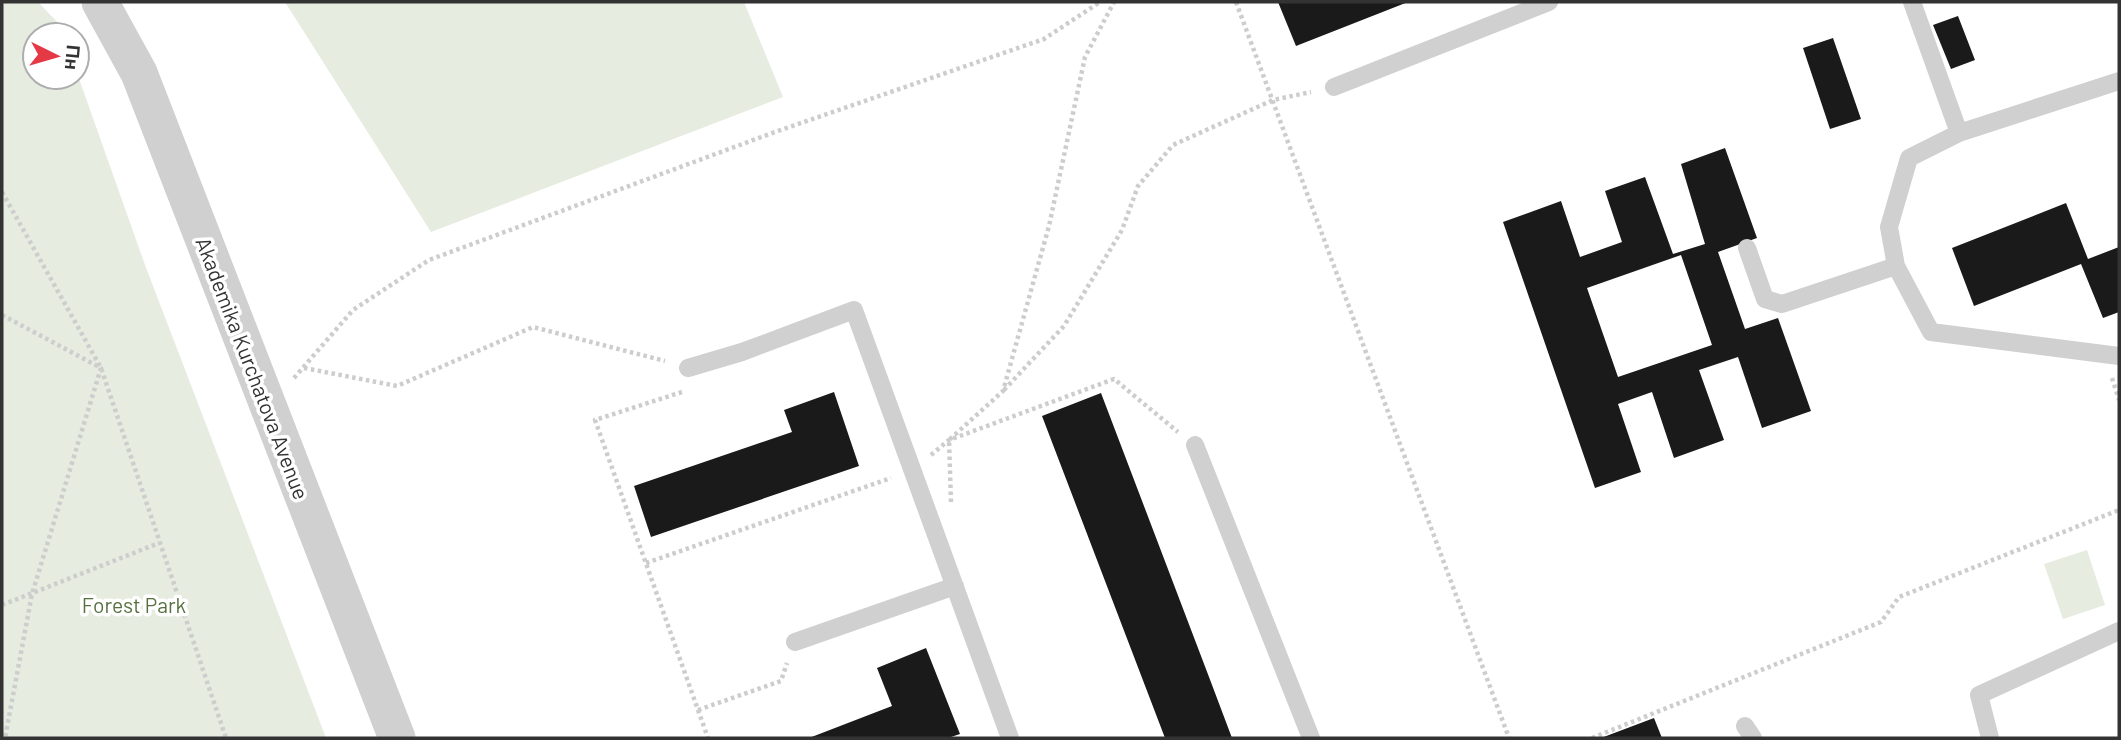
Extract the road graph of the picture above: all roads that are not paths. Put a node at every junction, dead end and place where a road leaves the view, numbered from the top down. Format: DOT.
graph roads {
  1 [pos="100,2"];
  2 [pos="1549,2"];
  3 [pos="1912,2"];
  4 [pos="2119,81"];
  5 [pos="1334,88"];
  6 [pos="1959,133"];
  7 [pos="1748,248"];
  8 [pos="1896,266"];
  9 [pos="2119,356"];
  10 [pos="688,368"];
  11 [pos="1195,446"];
  12 [pos="955,586"];
  13 [pos="2119,631"];
  14 [pos="795,642"];
  15 [pos="397,738"];
  16 [pos="1010,738"];
  17 [pos="1311,738"];
  18 [pos="1990,738"];
  1 -- 15 [label="street, Akademika Kurchatova Avenue"];
  2 -- 5 [label="lane"];
  3 -- 6 [label="lane"];
  4 -- 6 [label="lane"];
  6 -- 8 [label="lane"];
  7 -- 8 [label="lane"];
  8 -- 9 [label="lane"];
  10 -- 12 [label="lane"];
  11 -- 17 [label="lane"];
  12 -- 14 [label="lane"];
  12 -- 16 [label="lane"];
  13 -- 18 [label="lane"];
}
